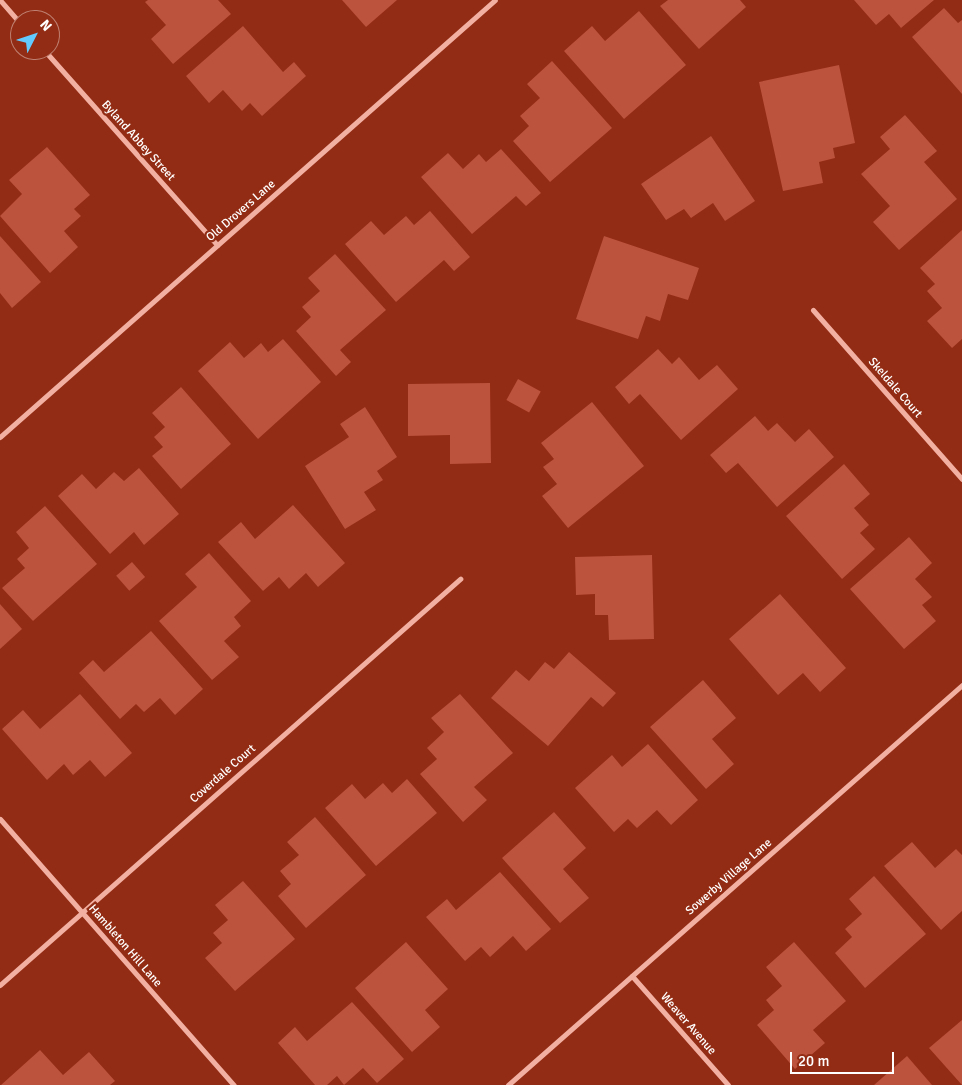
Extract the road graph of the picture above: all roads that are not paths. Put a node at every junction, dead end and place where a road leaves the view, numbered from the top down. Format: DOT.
graph roads {
  1 [pos="0,0"];
  2 [pos="495,0"];
  3 [pos="10,12"];
  4 [pos="53,60"];
  5 [pos="217,245"];
  6 [pos="813,310"];
  7 [pos="0,436"];
  8 [pos="962,479"];
  9 [pos="460,579"];
  10 [pos="962,685"];
  11 [pos="0,820"];
  12 [pos="82,912"];
  13 [pos="632,976"];
  14 [pos="0,984"];
  15 [pos="234,1085"];
  16 [pos="508,1085"];
  17 [pos="728,1085"];
  1 -- 3 [label="street"];
  2 -- 5 [label="street, Old Drovers Lane"];
  4 -- 5 [label="street, Byland Abbey Street"];
  5 -- 7 [label="street, Old Drovers Lane"];
  6 -- 8 [label="street, Skeldale Court"];
  9 -- 12 [label="street, Coverdale Court"];
  10 -- 13 [label="street, Sowerby Village Lane"];
  11 -- 12 [label="street, Hambleton Hill Lane"];
  12 -- 14 [label="street, Coverdale Court"];
  12 -- 15 [label="street, Hambleton Hill Lane"];
  13 -- 16 [label="street, Sowerby Village Lane"];
  13 -- 17 [label="street, Weaver Avenue"];
}
